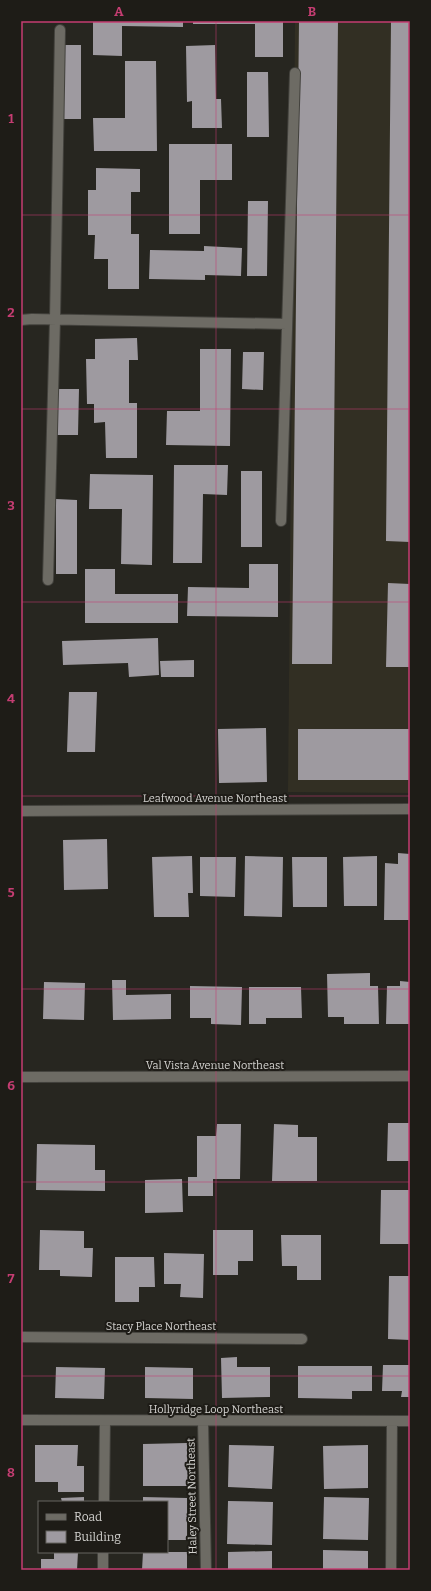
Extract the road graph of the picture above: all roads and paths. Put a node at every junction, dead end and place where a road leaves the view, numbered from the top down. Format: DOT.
graph roads {
  1 [pos="60,30"];
  2 [pos="295,73"];
  3 [pos="55,319"];
  4 [pos="21,320"];
  5 [pos="287,324"];
  6 [pos="281,521"];
  7 [pos="48,580"];
  8 [pos="410,809"];
  9 [pos="21,811"];
  10 [pos="410,1076"];
  11 [pos="21,1077"];
  12 [pos="21,1337"];
  13 [pos="302,1339"];
  14 [pos="21,1420"];
  15 [pos="104,1421"];
  16 [pos="203,1421"];
  17 [pos="392,1421"];
  18 [pos="410,1421"];
  19 [pos="104,1501"];
  20 [pos="103,1553"];
  21 [pos="103,1570"];
  22 [pos="206,1570"];
  23 [pos="391,1570"];
  1 -- 3 [label="street"];
  2 -- 5 [label="street"];
  3 -- 4 [label="street"];
  3 -- 5 [label="street"];
  3 -- 7 [label="street"];
  5 -- 6 [label="street"];
  8 -- 9 [label="street, Leafwood Avenue Northeast"];
  10 -- 11 [label="street, Val Vista Avenue Northeast"];
  12 -- 13 [label="street, Stacy Place Northeast"];
  14 -- 15 [label="street, Hollyridge Loop Northeast"];
  15 -- 16 [label="street, Hollyridge Loop Northeast"];
  15 -- 19 [label="street"];
  16 -- 17 [label="street, Hollyridge Loop Northeast"];
  16 -- 22 [label="street, Haley Street Northeast"];
  17 -- 18 [label="street, Hollyridge Loop Northeast"];
  17 -- 23 [label="street"];
  20 -- 21 [label="street"];
}
